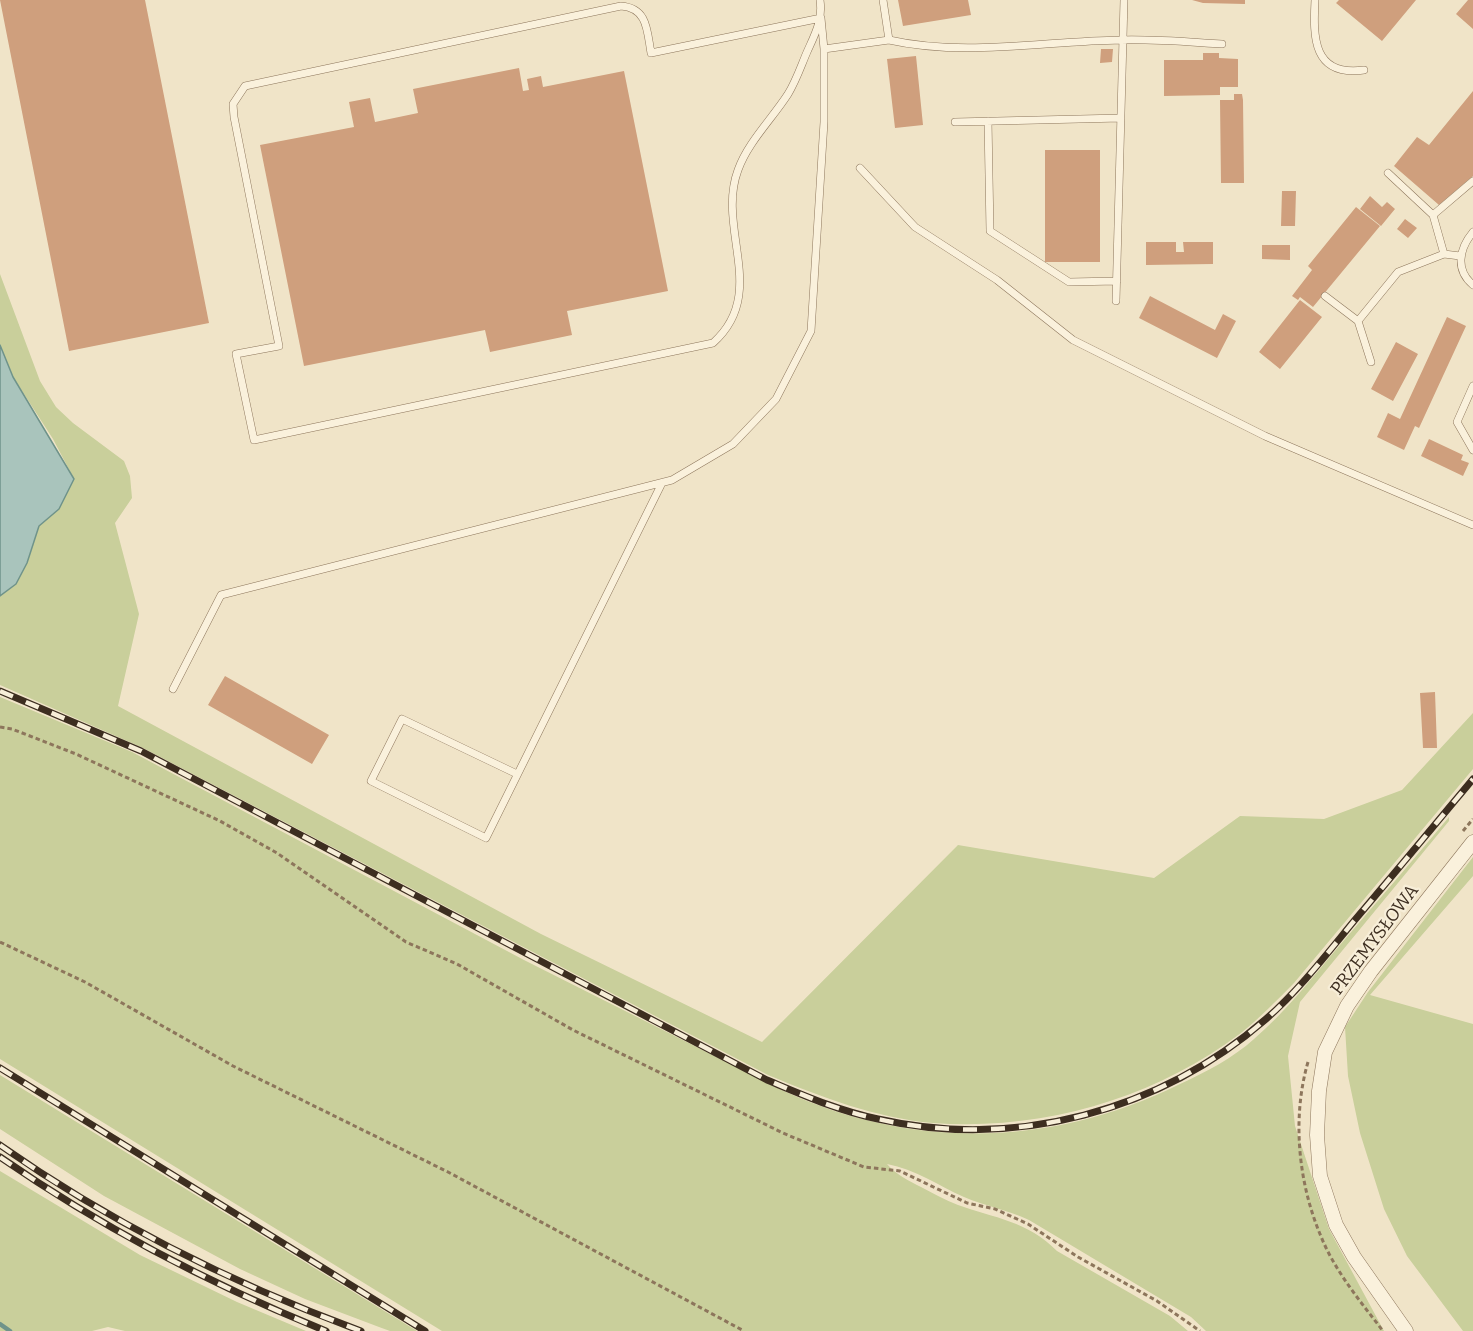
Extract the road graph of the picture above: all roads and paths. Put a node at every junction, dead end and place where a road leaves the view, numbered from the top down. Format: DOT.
graph roads {
  1 [pos="820,0"];
  2 [pos="883,0"];
  3 [pos="1125,0"];
  4 [pos="1314,0"];
  5 [pos="822,18"];
  6 [pos="889,40"];
  7 [pos="1123,40"];
  8 [pos="1222,44"];
  9 [pos="824,49"];
  10 [pos="1364,70"];
  11 [pos="1121,118"];
  12 [pos="988,121"];
  13 [pos="955,122"];
  14 [pos="860,168"];
  15 [pos="1388,173"];
  16 [pos="1473,182"];
  17 [pos="1434,215"];
  18 [pos="1473,232"];
  19 [pos="1444,254"];
  20 [pos="1460,256"];
  21 [pos="1117,281"];
  22 [pos="1473,285"];
  23 [pos="1325,296"];
  24 [pos="1116,301"];
  25 [pos="1358,321"];
  26 [pos="1371,362"];
  27 [pos="1473,386"];
  28 [pos="1473,450"];
  29 [pos="662,483"];
  30 [pos="1473,525"];
  31 [pos="173,689"];
  32 [pos="0,728"];
  33 [pos="517,774"];
  34 [pos="1473,819"];
  35 [pos="1459,837"];
  36 [pos="1473,842"];
  37 [pos="0,942"];
  38 [pos="1308,1060"];
  39 [pos="744,1331"];
  40 [pos="1200,1331"];
  41 [pos="1383,1331"];
  42 [pos="1406,1331"];
  1 -- 5 [label="lane"];
  2 -- 6 [label="lane"];
  3 -- 7 [label="lane"];
  4 -- 10 [label="lane"];
  5 -- 5 [label="lane"];
  5 -- 9 [label="lane"];
  6 -- 7 [label="lane"];
  6 -- 9 [label="lane"];
  7 -- 8 [label="lane"];
  7 -- 11 [label="lane"];
  9 -- 29 [label="lane"];
  11 -- 12 [label="lane"];
  11 -- 21 [label="lane"];
  12 -- 13 [label="lane"];
  12 -- 21 [label="lane"];
  14 -- 30 [label="lane"];
  15 -- 17 [label="lane"];
  16 -- 17 [label="lane"];
  17 -- 19 [label="lane"];
  18 -- 20 [label="lane"];
  19 -- 20 [label="lane"];
  19 -- 25 [label="lane"];
  20 -- 22 [label="lane"];
  21 -- 24 [label="lane"];
  23 -- 25 [label="lane"];
  25 -- 26 [label="lane"];
  27 -- 28 [label="lane"];
  29 -- 31 [label="lane"];
  29 -- 33 [label="lane"];
  32 -- 40 [label="path"];
  33 -- 33 [label="lane"];
  34 -- 35 [label="path"];
  36 -- 42 [label="street, PRZEMYSŁOWA"];
  37 -- 39 [label="path"];
  38 -- 41 [label="path"];
}
